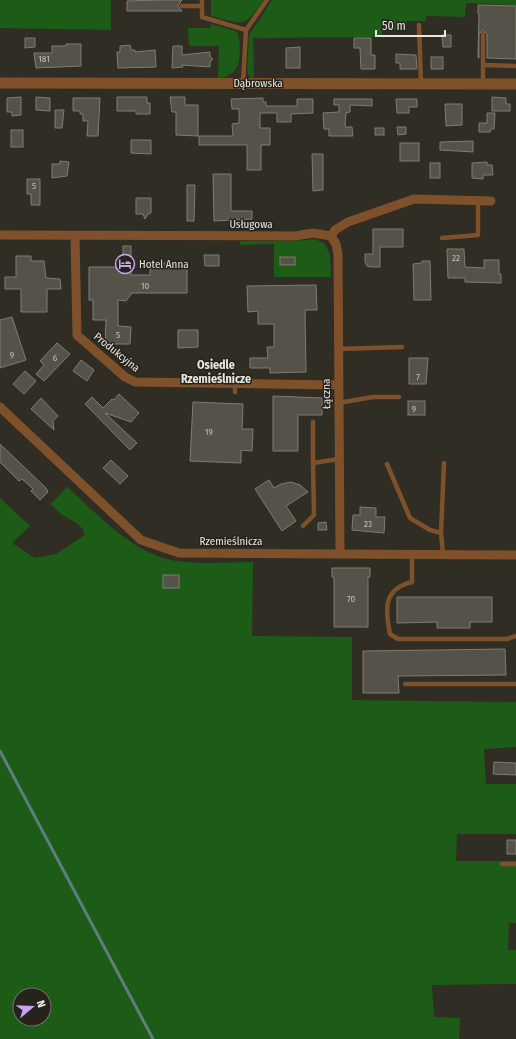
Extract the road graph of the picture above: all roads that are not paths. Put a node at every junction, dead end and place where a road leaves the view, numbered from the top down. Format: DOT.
graph roads {
  1 [pos="267,0"];
  2 [pos="202,3"];
  3 [pos="182,6"];
  4 [pos="419,25"];
  5 [pos="246,30"];
  6 [pos="483,34"];
  7 [pos="484,65"];
  8 [pos="516,66"];
  9 [pos="0,83"];
  10 [pos="243,84"];
  11 [pos="422,84"];
  12 [pos="483,84"];
  13 [pos="516,84"];
  14 [pos="478,200"];
  15 [pos="491,201"];
  16 [pos="0,235"];
  17 [pos="75,236"];
  18 [pos="331,236"];
  19 [pos="442,238"];
  20 [pos="402,347"];
  21 [pos="338,349"];
  22 [pos="338,385"];
  23 [pos="400,397"];
  24 [pos="338,403"];
  25 [pos="0,407"];
  26 [pos="313,422"];
  27 [pos="339,459"];
  28 [pos="313,463"];
  29 [pos="444,463"];
  30 [pos="387,464"];
  31 [pos="303,526"];
  32 [pos="441,533"];
  33 [pos="340,553"];
  34 [pos="412,554"];
  35 [pos="443,554"];
  36 [pos="516,555"];
  37 [pos="516,636"];
  38 [pos="405,684"];
  39 [pos="516,684"];
  40 [pos="502,864"];
  41 [pos="516,864"];
  1 -- 5 [label="lane"];
  2 -- 3 [label="lane"];
  2 -- 5 [label="lane"];
  4 -- 11 [label="lane"];
  5 -- 10 [label="lane"];
  6 -- 7 [label="lane"];
  7 -- 8 [label="lane"];
  7 -- 12 [label="lane"];
  9 -- 10 [label="street, Dąbrowska"];
  10 -- 11 [label="street, Dąbrowska"];
  11 -- 12 [label="street, Dąbrowska"];
  12 -- 13 [label="street, Dąbrowska"];
  14 -- 15 [label="street"];
  14 -- 18 [label="street"];
  14 -- 19 [label="lane"];
  16 -- 17 [label="street, Usługowa"];
  17 -- 18 [label="street, Usługowa"];
  17 -- 22 [label="street, Produkcyjna"];
  18 -- 21 [label="street, Łączna"];
  20 -- 21 [label="lane"];
  21 -- 22 [label="street, Łączna"];
  22 -- 24 [label="street, Łączna"];
  23 -- 24 [label="lane"];
  24 -- 27 [label="street, Łączna"];
  25 -- 33 [label="street, Rzemieślnicza"];
  26 -- 28 [label="lane"];
  27 -- 28 [label="lane"];
  27 -- 33 [label="street, Łączna"];
  28 -- 31 [label="lane"];
  29 -- 32 [label="lane"];
  30 -- 32 [label="lane"];
  32 -- 35 [label="lane"];
  33 -- 34 [label="street, Rzemieślnicza"];
  34 -- 35 [label="street, Rzemieślnicza"];
  34 -- 37 [label="lane"];
  35 -- 36 [label="street, Rzemieślnicza"];
  38 -- 39 [label="lane"];
  40 -- 41 [label="lane"];
}
